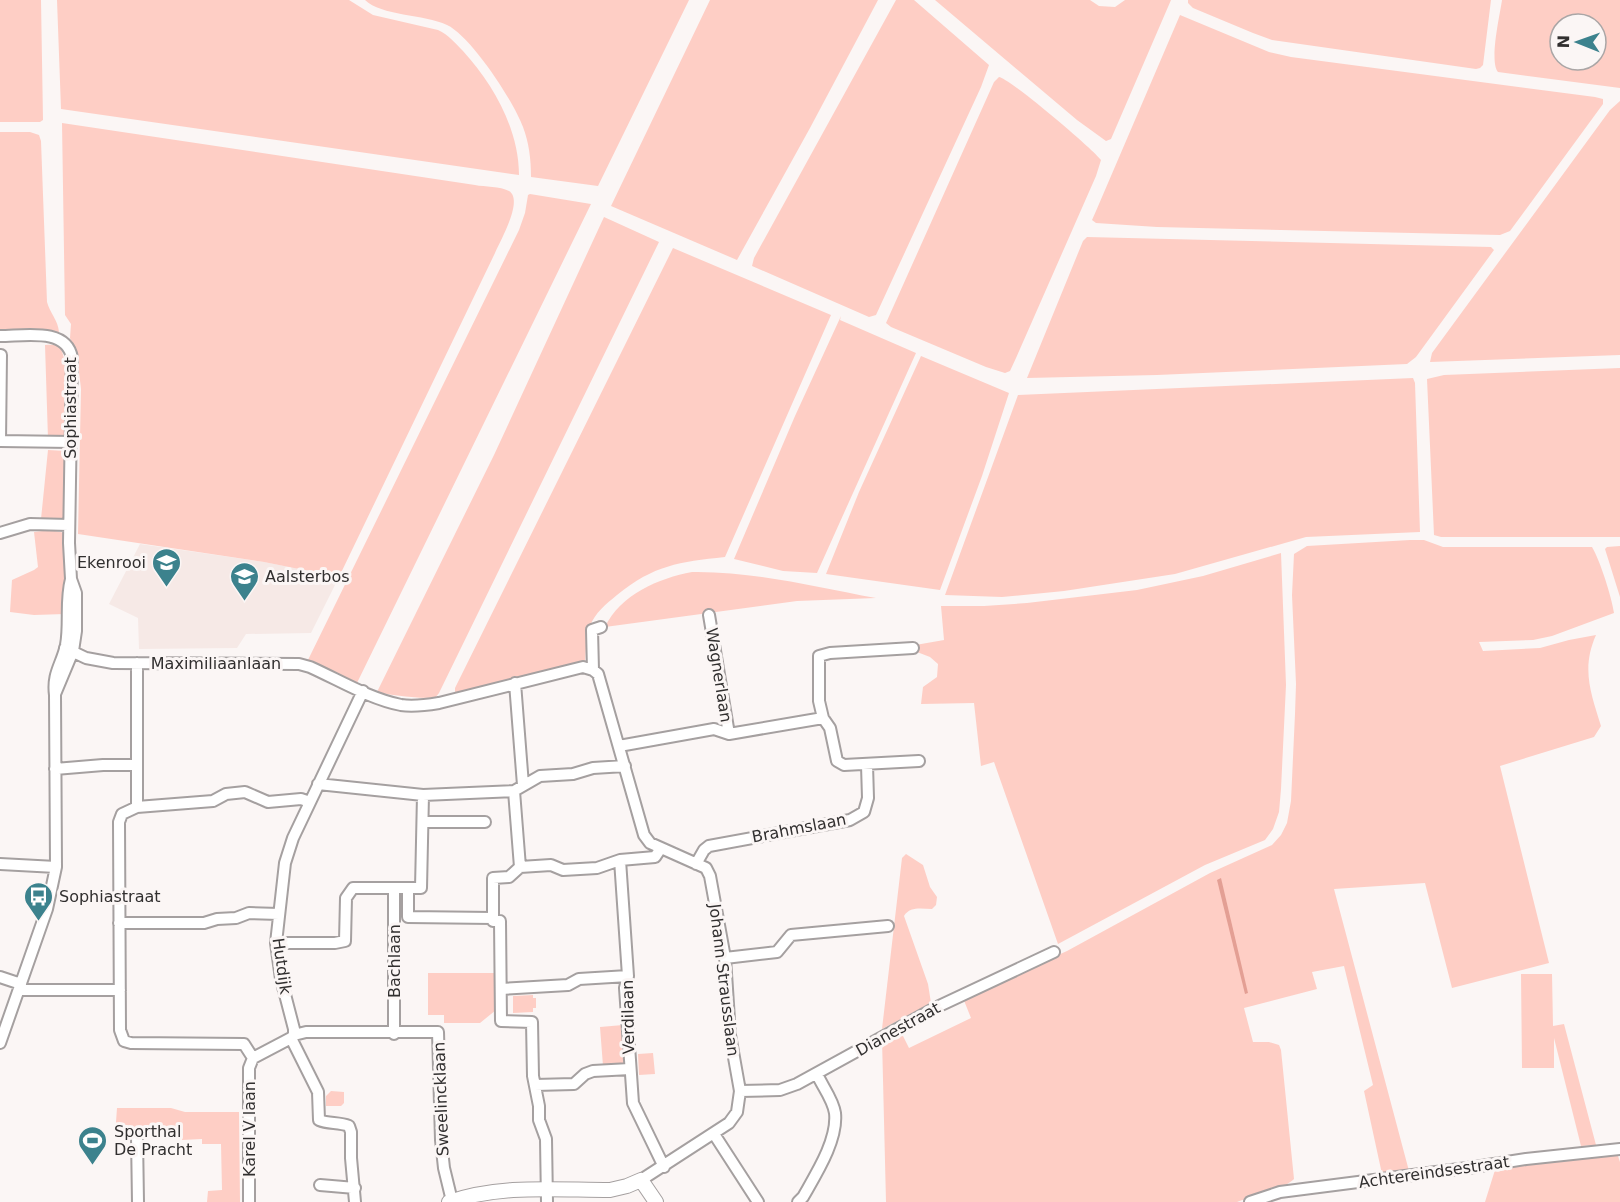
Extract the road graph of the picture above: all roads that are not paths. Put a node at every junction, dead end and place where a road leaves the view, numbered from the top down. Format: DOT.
graph roads {
  1 [pos="0,336"];
  2 [pos="1,355"];
  3 [pos="0,441"];
  4 [pos="71,442"];
  5 [pos="69,525"];
  6 [pos="0,533"];
  7 [pos="709,615"];
  8 [pos="601,627"];
  9 [pos="912,648"];
  10 [pos="69,650"];
  11 [pos="137,663"];
  12 [pos="592,670"];
  13 [pos="515,683"];
  14 [pos="363,691"];
  15 [pos="823,718"];
  16 [pos="729,734"];
  17 [pos="619,746"];
  18 [pos="919,761"];
  19 [pos="137,765"];
  20 [pos="867,765"];
  21 [pos="626,766"];
  22 [pos="55,769"];
  23 [pos="318,784"];
  24 [pos="518,788"];
  25 [pos="423,795"];
  26 [pos="309,802"];
  27 [pos="137,807"];
  28 [pos="423,822"];
  29 [pos="485,822"];
  30 [pos="661,848"];
  31 [pos="620,860"];
  32 [pos="0,864"];
  33 [pos="696,864"];
  34 [pos="56,867"];
  35 [pos="519,867"];
  36 [pos="394,888"];
  37 [pos="408,888"];
  38 [pos="279,914"];
  39 [pos="493,918"];
  40 [pos="119,922"];
  41 [pos="888,926"];
  42 [pos="276,943"];
  43 [pos="1054,952"];
  44 [pos="725,958"];
  45 [pos="628,976"];
  46 [pos="0,977"];
  47 [pos="20,987"];
  48 [pos="501,989"];
  49 [pos="120,990"];
  50 [pos="4,1021"];
  51 [pos="394,1034"];
  52 [pos="292,1036"];
  53 [pos="0,1044"];
  54 [pos="253,1058"];
  55 [pos="630,1069"];
  56 [pos="817,1074"];
  57 [pos="535,1085"];
  58 [pos="740,1091"];
  59 [pos="714,1134"];
  60 [pos="137,1137"];
  61 [pos="1620,1149"];
  62 [pos="664,1167"];
  63 [pos="641,1180"];
  64 [pos="320,1185"];
  65 [pos="355,1188"];
  66 [pos="547,1196"];
  67 [pos="451,1201"];
  68 [pos="138,1202"];
  69 [pos="249,1202"];
  70 [pos="355,1202"];
  71 [pos="656,1202"];
  72 [pos="758,1202"];
  73 [pos="798,1202"];
  74 [pos="1250,1202"];
  1 -- 4 [label="street, Sophiastraat"];
  2 -- 3 [label="street"];
  3 -- 4 [label="street"];
  4 -- 5 [label="street, Sophiastraat"];
  5 -- 6 [label="street"];
  5 -- 10 [label="street, Sophiastraat"];
  7 -- 16 [label="street, Wagnerlaan"];
  8 -- 12 [label="street, Johann Strausslaan"];
  9 -- 15 [label="street"];
  10 -- 11 [label="street, Maximiliaanlaan"];
  10 -- 22 [label="street, Sophiastraat"];
  11 -- 14 [label="street, Maximiliaanlaan"];
  11 -- 19 [label="street"];
  12 -- 13 [label="street"];
  12 -- 17 [label="street, Johann Strausslaan"];
  13 -- 14 [label="street"];
  13 -- 24 [label="street"];
  14 -- 23 [label="street, Hutdijk"];
  15 -- 16 [label="street"];
  15 -- 20 [label="street"];
  16 -- 17 [label="street"];
  17 -- 21 [label="street, Johann Strausslaan"];
  18 -- 20 [label="street"];
  19 -- 22 [label="street"];
  19 -- 27 [label="street"];
  20 -- 33 [label="street, Brahmslaan"];
  21 -- 24 [label="street"];
  21 -- 30 [label="street, Johann Strausslaan"];
  22 -- 34 [label="street, Sophiastraat"];
  23 -- 25 [label="street"];
  23 -- 26 [label="street, Hutdijk"];
  24 -- 25 [label="street"];
  24 -- 35 [label="street"];
  25 -- 28 [label="street"];
  26 -- 27 [label="street"];
  26 -- 38 [label="street, Hutdijk"];
  27 -- 40 [label="street"];
  28 -- 29 [label="street"];
  28 -- 37 [label="street"];
  30 -- 31 [label="street"];
  30 -- 33 [label="street, Johann Strausslaan"];
  31 -- 35 [label="street"];
  31 -- 45 [label="street, Verdilaan"];
  32 -- 34 [label="street"];
  33 -- 44 [label="street, Johann Strausslaan"];
  34 -- 47 [label="street, Sophiastraat"];
  35 -- 39 [label="street"];
  36 -- 37 [label="street"];
  36 -- 42 [label="street"];
  36 -- 51 [label="street, Bachlaan"];
  37 -- 39 [label="street"];
  38 -- 40 [label="street"];
  38 -- 42 [label="street, Hutdijk"];
  39 -- 48 [label="street"];
  40 -- 49 [label="street"];
  41 -- 44 [label="street"];
  42 -- 52 [label="street, Hutdijk"];
  43 -- 56 [label="street, Dianestraat"];
  44 -- 58 [label="street, Johann Strausslaan"];
  45 -- 48 [label="street"];
  45 -- 55 [label="street, Verdilaan"];
  46 -- 47 [label="street"];
  47 -- 49 [label="street"];
  47 -- 50 [label="street, Sophiastraat"];
  48 -- 57 [label="street"];
  49 -- 54 [label="street"];
  50 -- 53 [label="street, Sophiastraat"];
  51 -- 52 [label="street, Sweelincklaan"];
  51 -- 67 [label="street, Sweelincklaan"];
  52 -- 54 [label="street"];
  52 -- 65 [label="street, Hutdijk"];
  54 -- 69 [label="street, Karel V laan"];
  55 -- 57 [label="street"];
  55 -- 62 [label="street, Verdilaan"];
  56 -- 58 [label="street, Dianestraat"];
  56 -- 73 [label="street"];
  57 -- 66 [label="street"];
  58 -- 59 [label="street, Johann Strausslaan"];
  59 -- 62 [label="street, Johann Strausslaan"];
  59 -- 72 [label="street"];
  60 -- 68 [label="street"];
  61 -- 74 [label="street, Achtereindsestraat"];
  62 -- 63 [label="street, Johann Strausslaan"];
  63 -- 66 [label="street"];
  63 -- 71 [label="street"];
  64 -- 65 [label="street"];
  65 -- 70 [label="street, Hutdijk"];
  66 -- 67 [label="street"];
}
